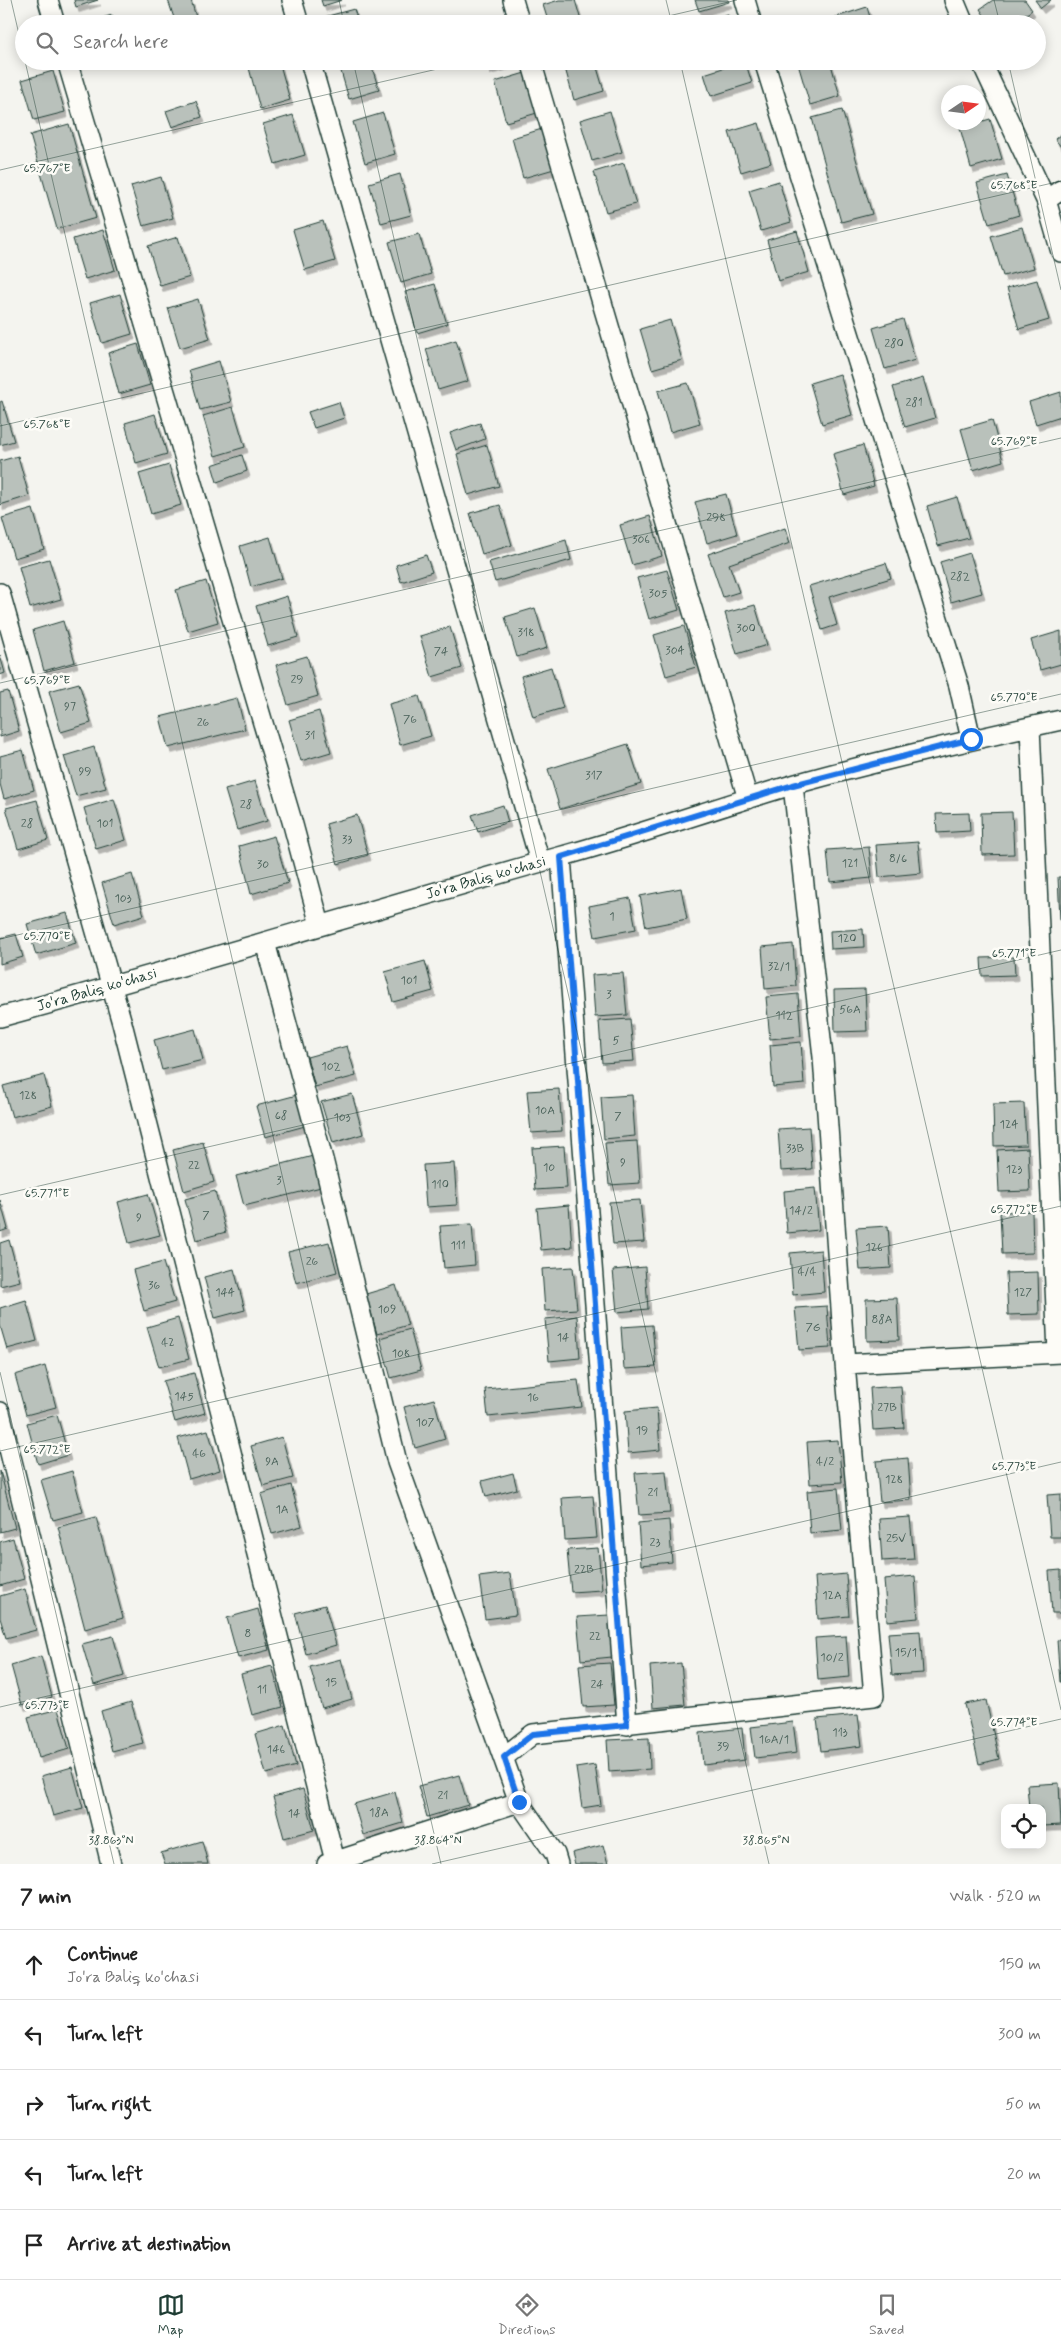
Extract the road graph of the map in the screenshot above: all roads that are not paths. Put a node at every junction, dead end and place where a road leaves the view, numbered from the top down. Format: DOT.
graph roads {
  1 [pos="48,0"];
  2 [pos="292,0"];
  3 [pos="513,0"];
  4 [pos="745,0"];
  5 [pos="954,0"];
  6 [pos="52,15"];
  7 [pos="296,15"];
  8 [pos="517,15"];
  9 [pos="749,15"];
  10 [pos="960,15"];
  11 [pos="69,70"];
  12 [pos="313,70"];
  13 [pos="534,70"];
  14 [pos="767,70"];
  15 [pos="986,70"];
  16 [pos="1054,195"];
  17 [pos="1061,252"];
  18 [pos="0,593"];
  19 [pos="1061,720"];
  20 [pos="1030,727"];
  21 [pos="971,739"];
  22 [pos="793,785"];
  23 [pos="748,799"];
  24 [pos="561,857"];
  25 [pos="540,862"];
  26 [pos="320,924"];
  27 [pos="265,942"];
  28 [pos="111,987"];
  29 [pos="0,1017"];
  30 [pos="1060,1353"];
  31 [pos="845,1364"];
  32 [pos="0,1412"];
  33 [pos="627,1725"];
  34 [pos="504,1757"];
  35 [pos="519,1802"];
  36 [pos="331,1863"];
  37 [pos="111,1864"];
  38 [pos="558,1864"];
  1 -- 6 [label="street"];
  2 -- 7 [label="street"];
  3 -- 8 [label="street"];
  4 -- 9 [label="street"];
  5 -- 10 [label="street"];
  11 -- 26 [label="street"];
  12 -- 25 [label="street"];
  13 -- 23 [label="street"];
  14 -- 21 [label="street"];
  15 -- 16 [label="street"];
  16 -- 17 [label="street"];
  18 -- 28 [label="street"];
  19 -- 20 [label="street, Jo'ra Baliq ko'chasi"];
  20 -- 21 [label="street, Jo'ra Baliq ko'chasi"];
  20 -- 30 [label="street"];
  21 -- 22 [label="street, Jo'ra Baliq ko'chasi"];
  22 -- 23 [label="street, Jo'ra Baliq ko'chasi"];
  22 -- 31 [label="street"];
  23 -- 24 [label="street, Jo'ra Baliq ko'chasi"];
  24 -- 25 [label="street, Jo'ra Baliq ko'chasi"];
  24 -- 33 [label="street"];
  25 -- 26 [label="street, Jo'ra Baliq ko'chasi"];
  26 -- 27 [label="street, Jo'ra Baliq ko'chasi"];
  27 -- 28 [label="street, Jo'ra Baliq ko'chasi"];
  27 -- 34 [label="street"];
  28 -- 29 [label="street, Jo'ra Baliq ko'chasi"];
  28 -- 36 [label="street"];
  30 -- 31 [label="street"];
  31 -- 33 [label="street"];
  32 -- 37 [label="street"];
  33 -- 34 [label="street"];
  34 -- 35 [label="street"];
  35 -- 36 [label="street"];
  35 -- 38 [label="street"];
}
